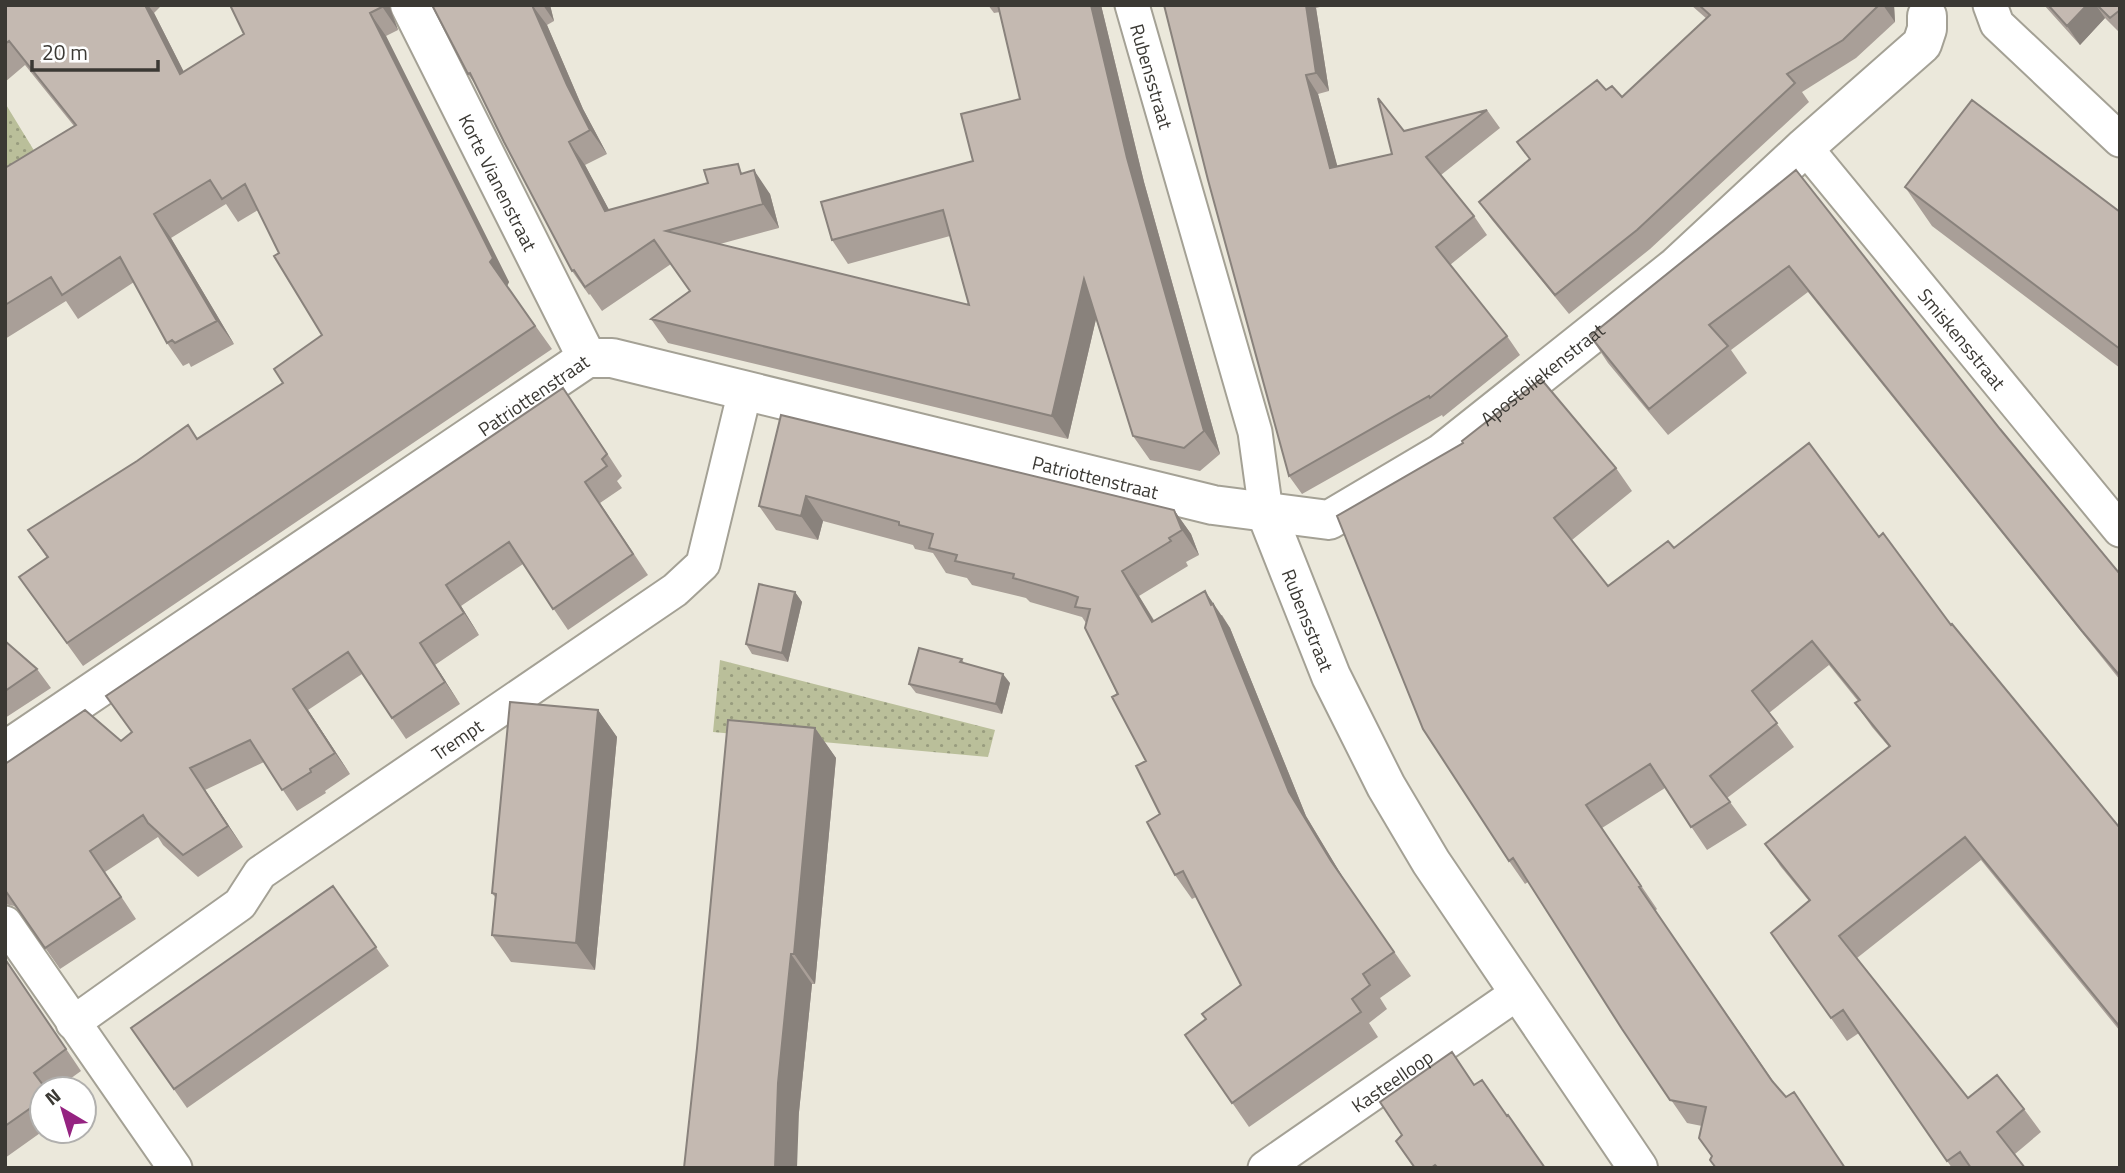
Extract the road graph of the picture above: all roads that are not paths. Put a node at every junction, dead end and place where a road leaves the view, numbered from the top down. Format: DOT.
graph roads {
  1 [pos="410,5"];
  2 [pos="1132,5"];
  3 [pos="1990,5"];
  4 [pos="1927,10"];
  5 [pos="2120,139"];
  6 [pos="1805,147"];
  7 [pos="587,358"];
  8 [pos="745,391"];
  9 [pos="1266,512"];
  10 [pos="2120,530"];
  11 [pos="5,751"];
  12 [pos="5,923"];
  13 [pos="1519,992"];
  14 [pos="73,1023"];
  15 [pos="174,1168"];
  16 [pos="1265,1168"];
  17 [pos="1638,1168"];
  1 -- 7 [label="street, Korte Vianenstraat"];
  2 -- 9 [label="street, Rubensstraat"];
  3 -- 5 [label="street"];
  4 -- 6 [label="street, Apostoliekenstraat"];
  6 -- 9 [label="street, Apostoliekenstraat"];
  6 -- 10 [label="street, Smiskensstraat"];
  7 -- 8 [label="street, Patriottenstraat"];
  7 -- 11 [label="street, Patriottenstraat"];
  8 -- 9 [label="street, Patriottenstraat"];
  8 -- 14 [label="street, Trempt"];
  9 -- 13 [label="street, Rubensstraat"];
  12 -- 14 [label="street"];
  13 -- 16 [label="street, Kasteelloop"];
  13 -- 17 [label="street, Rubensstraat"];
  14 -- 15 [label="street"];
}
